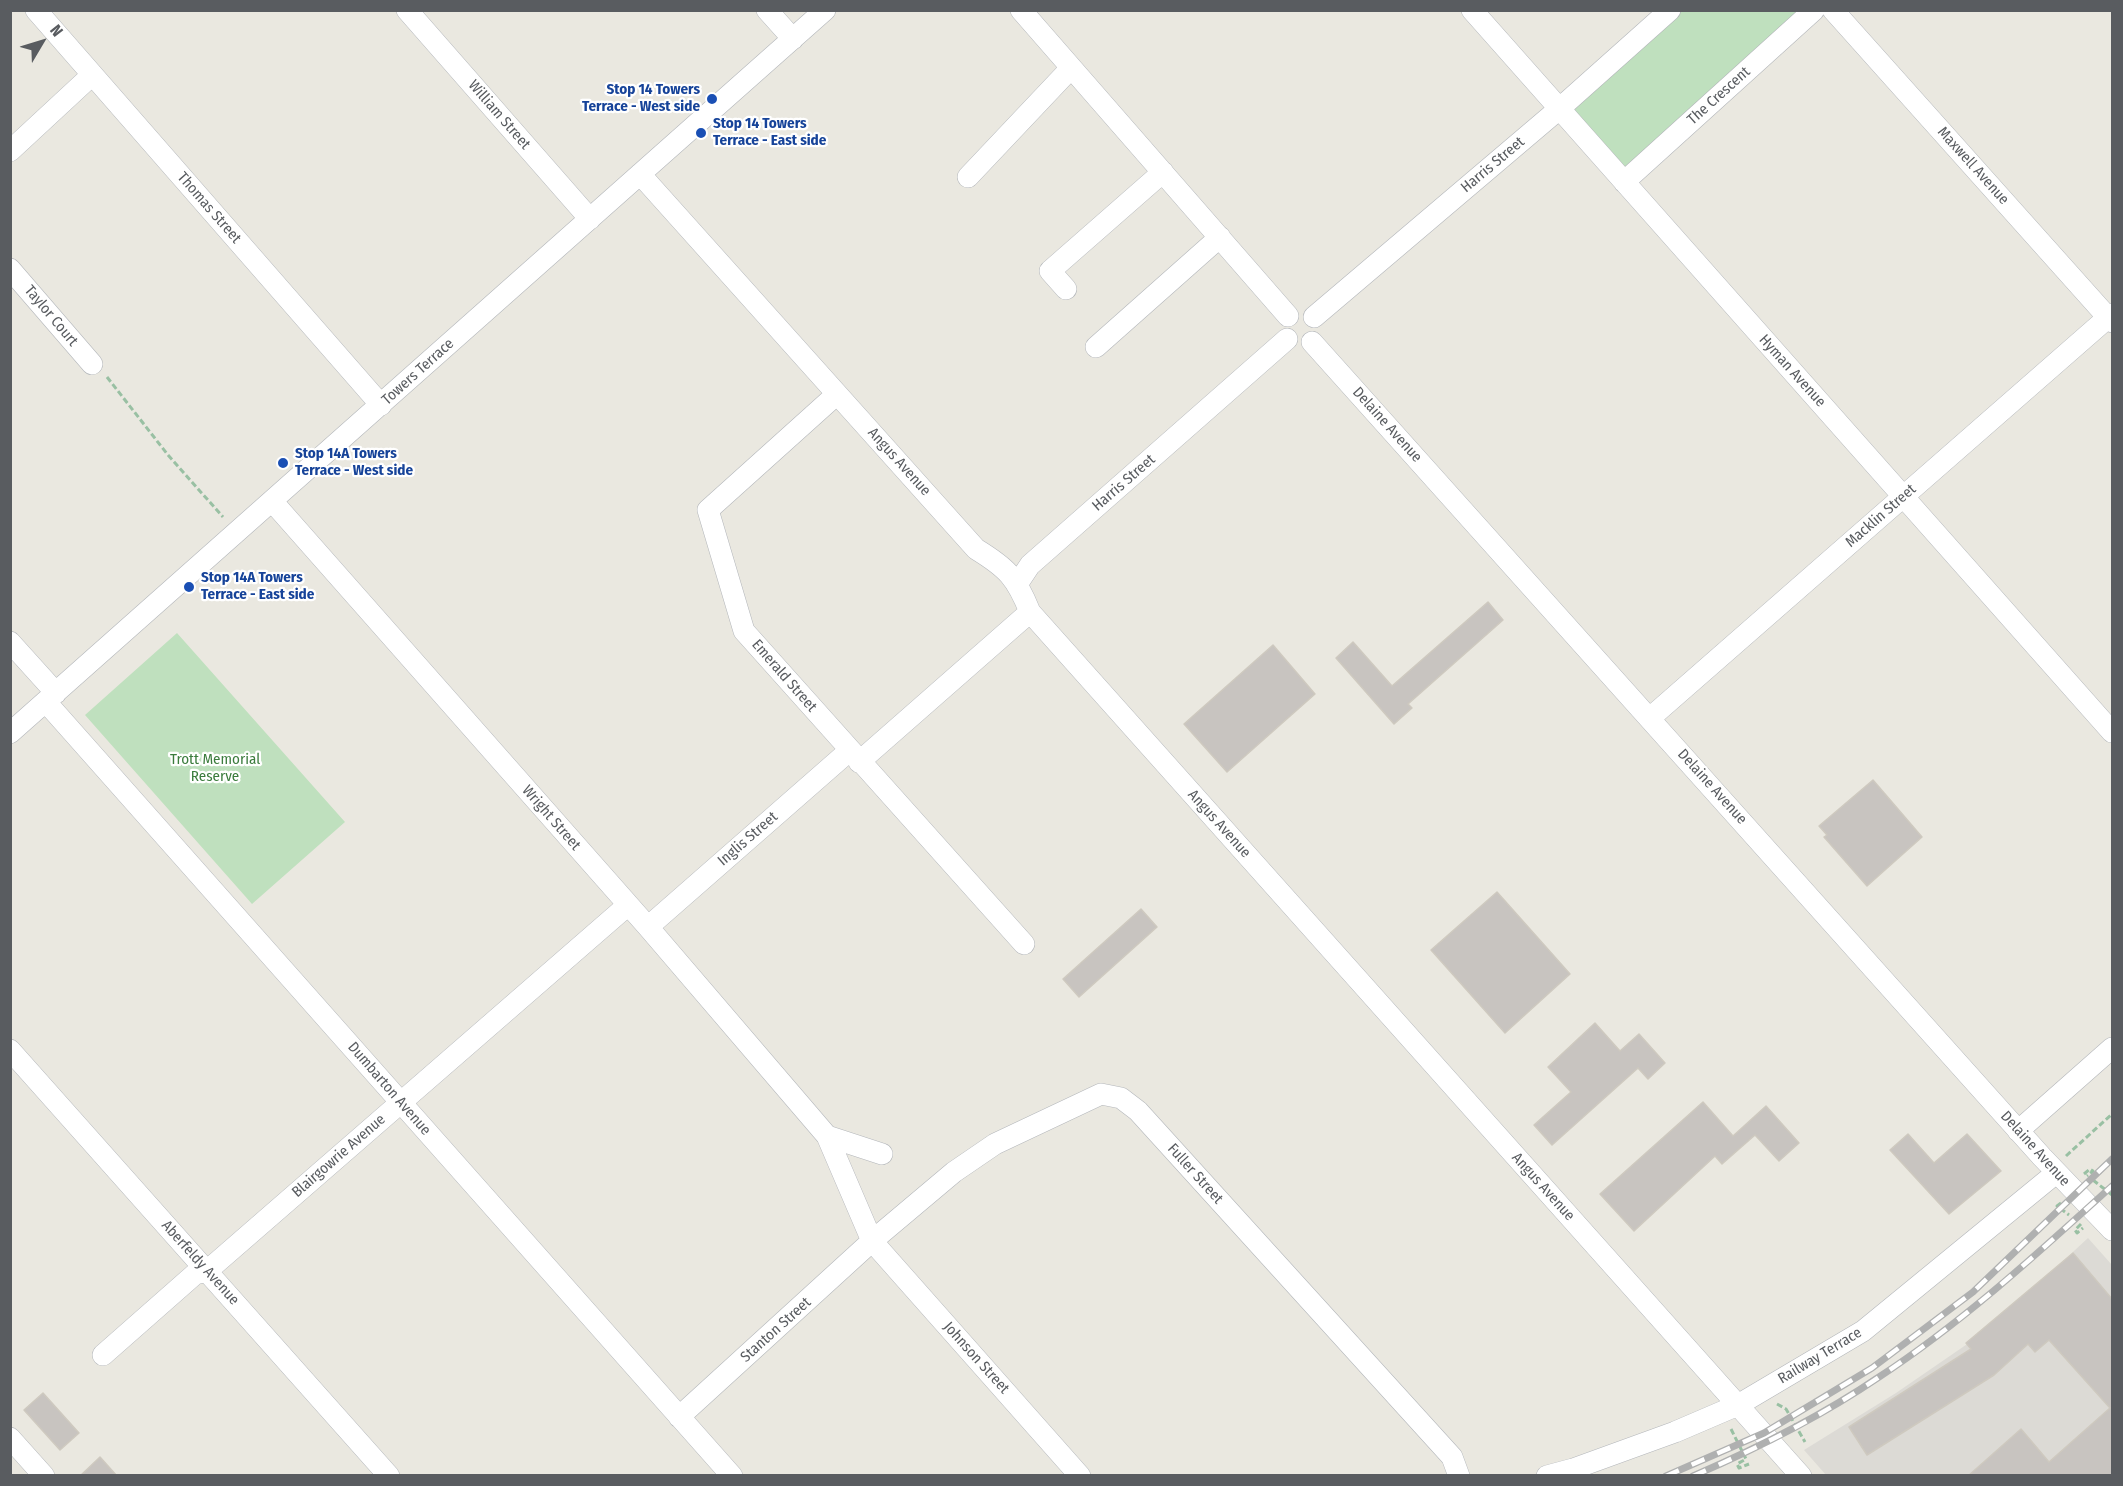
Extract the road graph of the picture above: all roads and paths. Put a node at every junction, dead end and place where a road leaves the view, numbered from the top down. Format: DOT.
graph roads {
  1 [pos="36,10"];
  2 [pos="407,10"];
  3 [pos="767,10"];
  4 [pos="825,10"];
  5 [pos="1021,10"];
  6 [pos="1472,10"];
  7 [pos="1670,10"];
  8 [pos="1814,10"];
  9 [pos="1833,10"];
  10 [pos="792,39"];
  11 [pos="1071,68"];
  12 [pos="92,75"];
  13 [pos="1559,109"];
  14 [pos="10,151"];
  15 [pos="1163,172"];
  16 [pos="640,174"];
  17 [pos="968,177"];
  18 [pos="1624,182"];
  19 [pos="590,219"];
  20 [pos="1220,237"];
  21 [pos="10,268"];
  22 [pos="1066,289"];
  23 [pos="1288,316"];
  24 [pos="1314,317"];
  25 [pos="2111,318"];
  26 [pos="1287,339"];
  27 [pos="1312,342"];
  28 [pos="1096,347"];
  29 [pos="92,364"];
  30 [pos="837,394"];
  31 [pos="381,405"];
  32 [pos="1904,496"];
  33 [pos="272,501"];
  34 [pos="237,532"];
  35 [pos="1018,583"];
  36 [pos="1030,612"];
  37 [pos="10,642"];
  38 [pos="51,698"];
  39 [pos="1650,718"];
  40 [pos="2112,732"];
  41 [pos="10,734"];
  42 [pos="854,756"];
  43 [pos="628,905"];
  44 [pos="648,927"];
  45 [pos="1024,944"];
  46 [pos="2112,1048"];
  47 [pos="10,1050"];
  48 [pos="401,1103"];
  49 [pos="2112,1113"];
  50 [pos="2018,1131"];
  51 [pos="827,1136"];
  52 [pos="882,1154"];
  53 [pos="2056,1173"];
  54 [pos="2110,1224"];
  55 [pos="872,1241"];
  56 [pos="207,1271"];
  57 [pos="103,1355"];
  58 [pos="1773,1402"];
  59 [pos="1738,1405"];
  60 [pos="679,1418"];
  61 [pos="1729,1425"];
  62 [pos="10,1438"];
  63 [pos="1805,1442"];
  64 [pos="1749,1464"];
  65 [pos="44,1476"];
  66 [pos="389,1476"];
  67 [pos="732,1476"];
  68 [pos="1080,1476"];
  69 [pos="1459,1476"];
  70 [pos="1547,1476"];
  71 [pos="1801,1476"];
  1 -- 12 [label="street, Thomas Street"];
  2 -- 19 [label="street, William Street"];
  3 -- 10 [label="street"];
  4 -- 10 [label="street, Towers Terrace"];
  5 -- 11 [label="street"];
  6 -- 13 [label="street, Hyman Avenue"];
  7 -- 13 [label="street, Harris Street"];
  8 -- 18 [label="street, The Crescent"];
  9 -- 25 [label="street, Maxwell Avenue"];
  10 -- 16 [label="street, Towers Terrace"];
  11 -- 15 [label="street"];
  11 -- 17 [label="street"];
  12 -- 14 [label="street"];
  12 -- 31 [label="street, Thomas Street"];
  13 -- 18 [label="street, Hyman Avenue"];
  13 -- 24 [label="street, Harris Street"];
  15 -- 20 [label="street"];
  15 -- 22 [label="street"];
  16 -- 19 [label="street, Towers Terrace"];
  16 -- 30 [label="street, Angus Avenue"];
  18 -- 32 [label="street, Hyman Avenue"];
  19 -- 31 [label="street, Towers Terrace"];
  20 -- 23 [label="street"];
  20 -- 28 [label="street"];
  21 -- 29 [label="street, Taylor Court"];
  23 -- 24 [label="street"];
  23 -- 26 [label="street"];
  24 -- 27 [label="street"];
  25 -- 32 [label="street, Macklin Street"];
  26 -- 27 [label="street"];
  26 -- 35 [label="street, Harris Street"];
  27 -- 39 [label="street, Delaine Avenue"];
  29 -- 34 [label="path"];
  30 -- 35 [label="street, Angus Avenue"];
  30 -- 42 [label="street, Emerald Street"];
  31 -- 33 [label="street, Towers Terrace"];
  32 -- 39 [label="street, Macklin Street"];
  32 -- 40 [label="street, Hyman Avenue"];
  33 -- 34 [label="street, Towers Terrace"];
  33 -- 43 [label="street, Wright Street"];
  34 -- 38 [label="street, Towers Terrace"];
  35 -- 36 [label="street, Angus Avenue"];
  36 -- 42 [label="street, Inglis Street"];
  36 -- 59 [label="street, Angus Avenue"];
  37 -- 38 [label="street, Dumbarton Avenue"];
  38 -- 41 [label="street, Towers Terrace"];
  38 -- 48 [label="street, Dumbarton Avenue"];
  39 -- 50 [label="street, Delaine Avenue"];
  42 -- 44 [label="street, Inglis Street"];
  42 -- 45 [label="street, Emerald Street"];
  43 -- 44 [label="street, Wright Street"];
  43 -- 48 [label="street, Blairgowrie Avenue"];
  44 -- 51 [label="street, Wright Street"];
  46 -- 50 [label="street"];
  47 -- 56 [label="street, Aberfeldy Avenue"];
  48 -- 56 [label="street, Blairgowrie Avenue"];
  48 -- 60 [label="street, Dumbarton Avenue"];
  49 -- 53 [label="path"];
  50 -- 53 [label="street, Delaine Avenue"];
  51 -- 52 [label="street"];
  51 -- 55 [label="street, Wright Street"];
  53 -- 54 [label="street, Delaine Avenue"];
  53 -- 59 [label="street, Railway Terrace"];
  55 -- 60 [label="street, Stanton Street"];
  55 -- 68 [label="street, Johnson Street"];
  55 -- 69 [label="street, Fuller Street"];
  56 -- 57 [label="street, Blairgowrie Avenue"];
  56 -- 66 [label="street, Aberfeldy Avenue"];
  58 -- 63 [label="path"];
  59 -- 70 [label="street, Railway Terrace"];
  59 -- 71 [label="street, Angus Avenue"];
  60 -- 67 [label="street, Dumbarton Avenue"];
  61 -- 64 [label="path"];
  62 -- 65 [label="street"];
}
